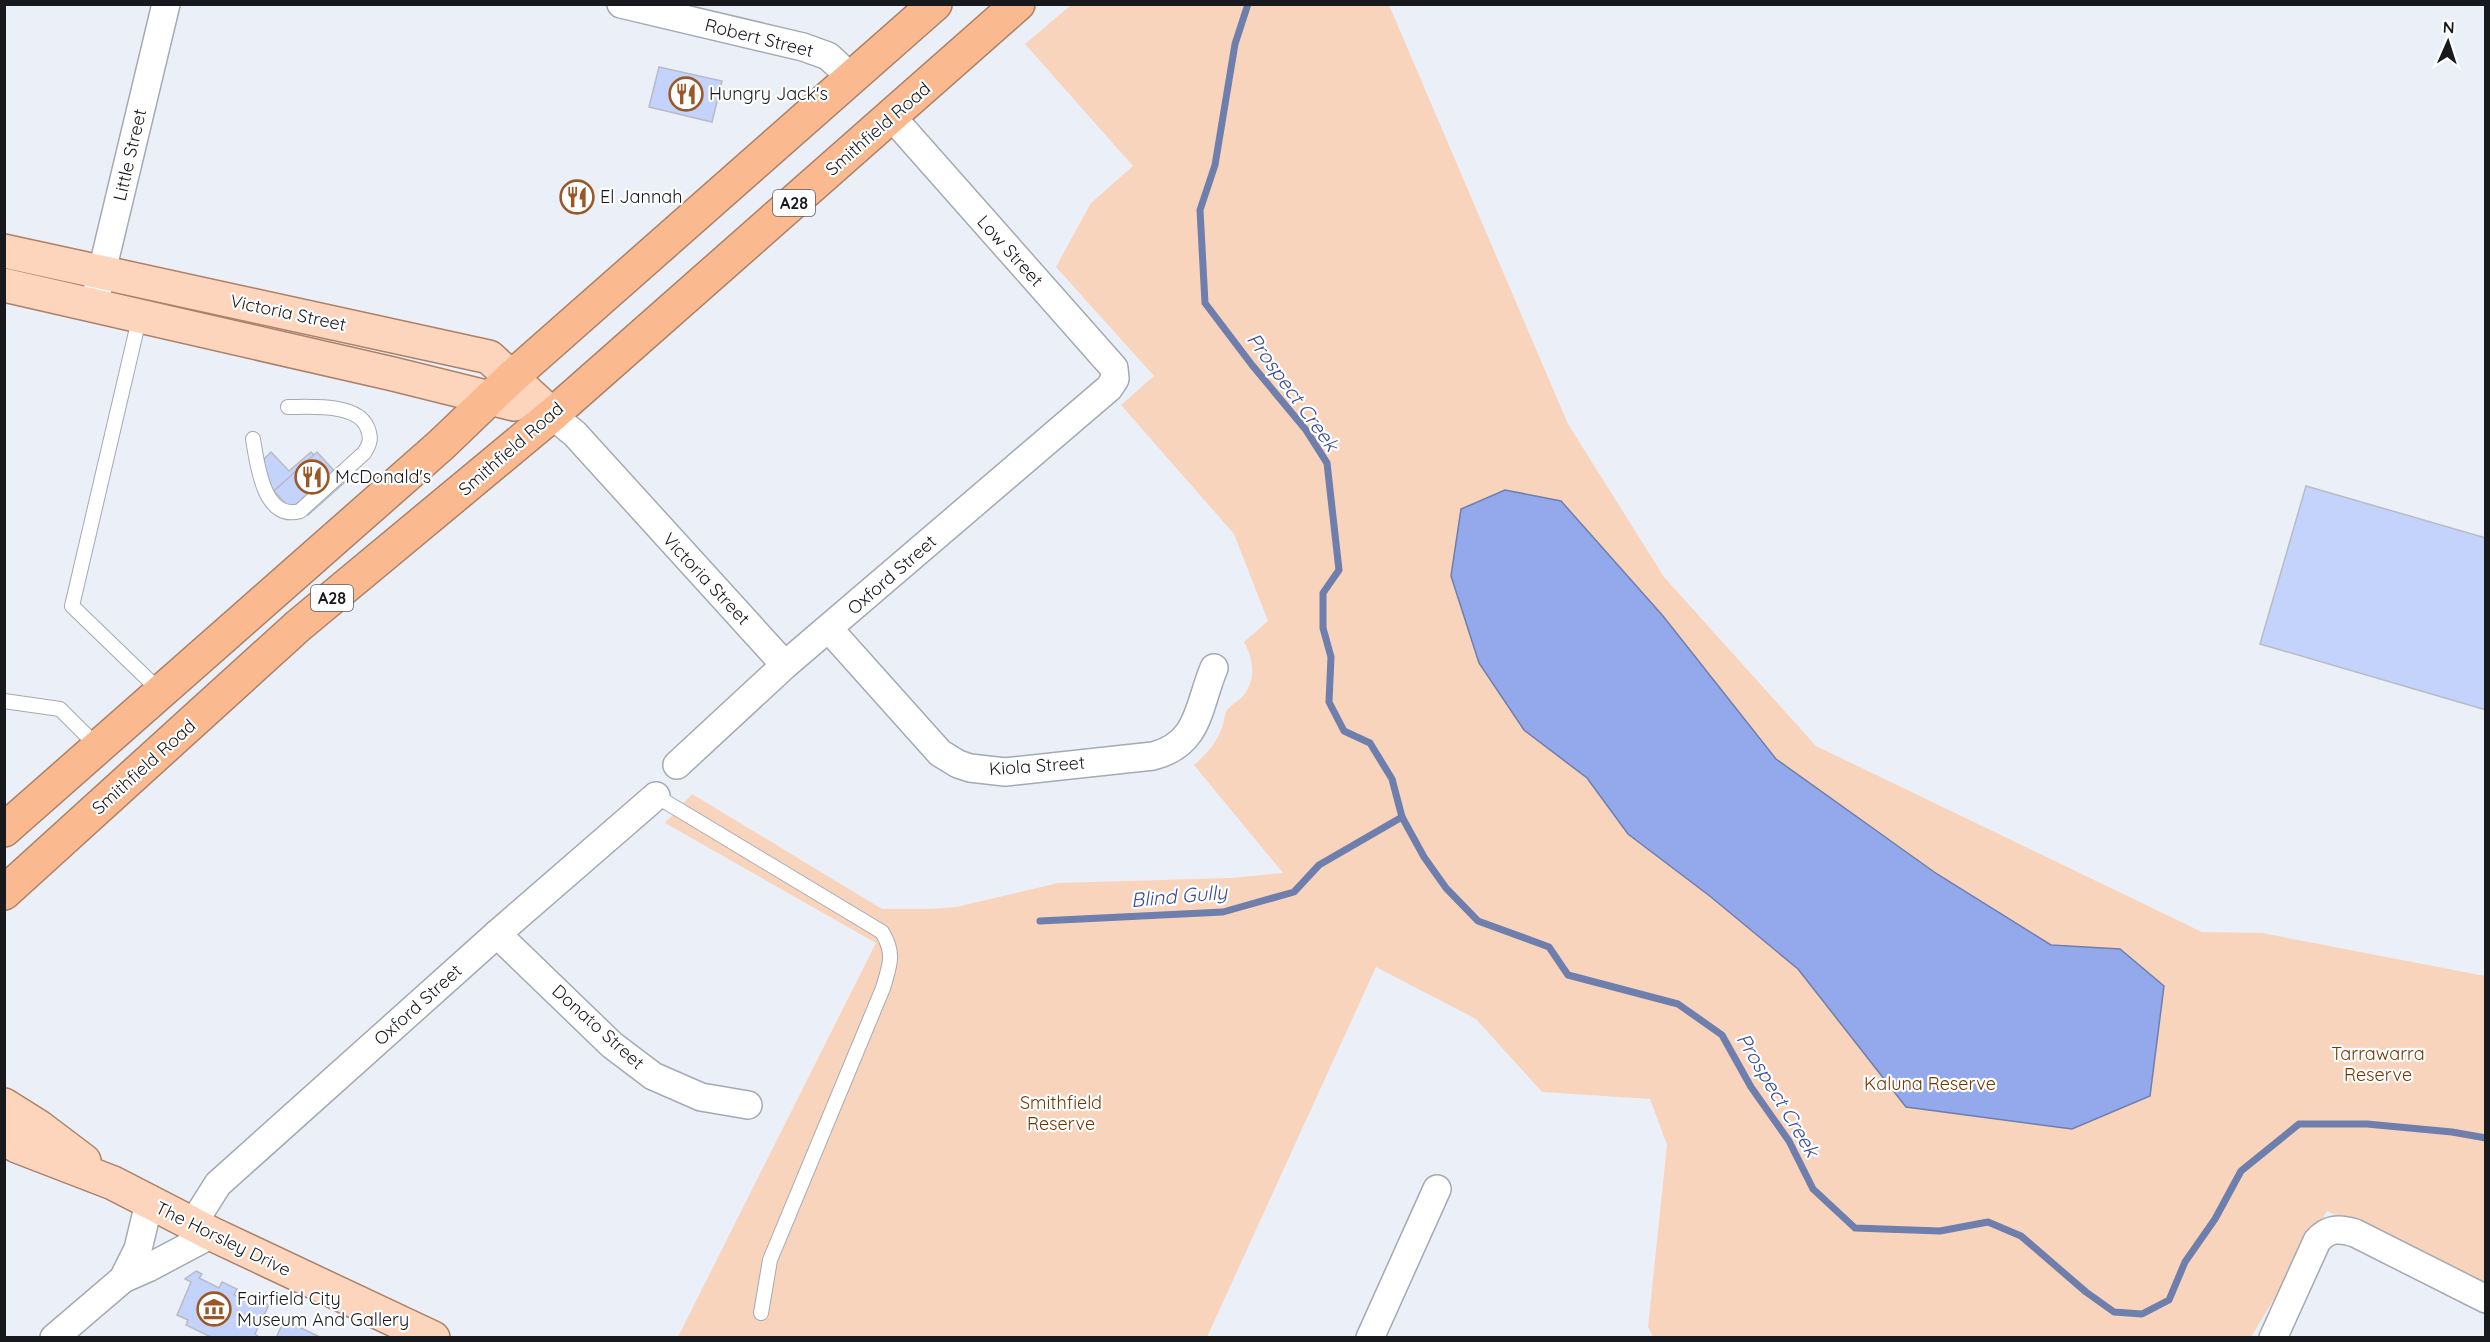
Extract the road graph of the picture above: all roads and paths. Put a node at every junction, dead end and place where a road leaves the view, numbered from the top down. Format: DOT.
graph roads {
  1 [pos="166,4"];
  2 [pos="621,4"];
  3 [pos="935,4"];
  4 [pos="1018,4"];
  5 [pos="853,79"];
  6 [pos="892,117"];
  7 [pos="4,251"];
  8 [pos="102,272"];
  9 [pos="4,285"];
  10 [pos="94,305"];
  11 [pos="140,315"];
  12 [pos="502,387"];
  13 [pos="1109,388"];
  14 [pos="288,407"];
  15 [pos="552,415"];
  16 [pos="253,439"];
  17 [pos="829,629"];
  18 [pos="785,665"];
  19 [pos="1215,668"];
  20 [pos="161,692"];
  21 [pos="4,701"];
  22 [pos="98,747"];
  23 [pos="678,765"];
  24 [pos="656,796"];
  25 [pos="4,830"];
  26 [pos="4,893"];
  27 [pos="497,934"];
  28 [pos="4,1105"];
  29 [pos="748,1106"];
  30 [pos="4,1139"];
  31 [pos="113,1183"];
  32 [pos="1437,1190"];
  33 [pos="149,1203"];
  34 [pos="202,1230"];
  35 [pos="123,1279"];
  36 [pos="2486,1299"];
  37 [pos="761,1313"];
  38 [pos="54,1338"];
  39 [pos="433,1338"];
  40 [pos="1370,1338"];
  41 [pos="2273,1338"];
  1 -- 8 [label="street, Little Street"];
  2 -- 5 [label="street, Robert Street"];
  3 -- 5 [label="highway, A28"];
  4 -- 6 [label="highway, Smithfield Road / A28"];
  5 -- 12 [label="highway, A28"];
  6 -- 13 [label="street, Low Street"];
  6 -- 15 [label="highway, Smithfield Road / A28"];
  7 -- 8 [label="main road, Victoria Street"];
  8 -- 10 [label="street, Little Street"];
  8 -- 12 [label="main road, Victoria Street"];
  9 -- 10 [label="main road, Victoria Street"];
  10 -- 11 [label="main road, Victoria Street"];
  11 -- 12 [label="main road, Victoria Street"];
  11 -- 20 [label="lane"];
  12 -- 15 [label="main road, Victoria Street"];
  12 -- 20 [label="highway, A28"];
  13 -- 17 [label="street, Oxford Street"];
  14 -- 16 [label="lane"];
  15 -- 18 [label="street, Victoria Street"];
  15 -- 26 [label="highway, Smithfield Road / A28"];
  17 -- 18 [label="street, Oxford Street"];
  17 -- 19 [label="street, Kiola Street"];
  18 -- 23 [label="street, Oxford Street"];
  20 -- 22 [label="highway, A28"];
  21 -- 22 [label="lane"];
  22 -- 25 [label="highway, A28"];
  24 -- 27 [label="street, Oxford Street"];
  24 -- 37 [label="lane"];
  27 -- 29 [label="street, Donato Street"];
  27 -- 34 [label="street, Oxford Street"];
  28 -- 31 [label="main road, The Horsley Drive"];
  30 -- 31 [label="main road, The Horsley Drive"];
  31 -- 33 [label="main road, The Horsley Drive"];
  32 -- 40 [label="street"];
  33 -- 34 [label="main road, The Horsley Drive"];
  33 -- 35 [label="street, Oxford Street"];
  34 -- 35 [label="street, Oxford Street"];
  34 -- 39 [label="main road, The Horsley Drive"];
  35 -- 38 [label="street, Oxford Street"];
  36 -- 41 [label="street"];
}
